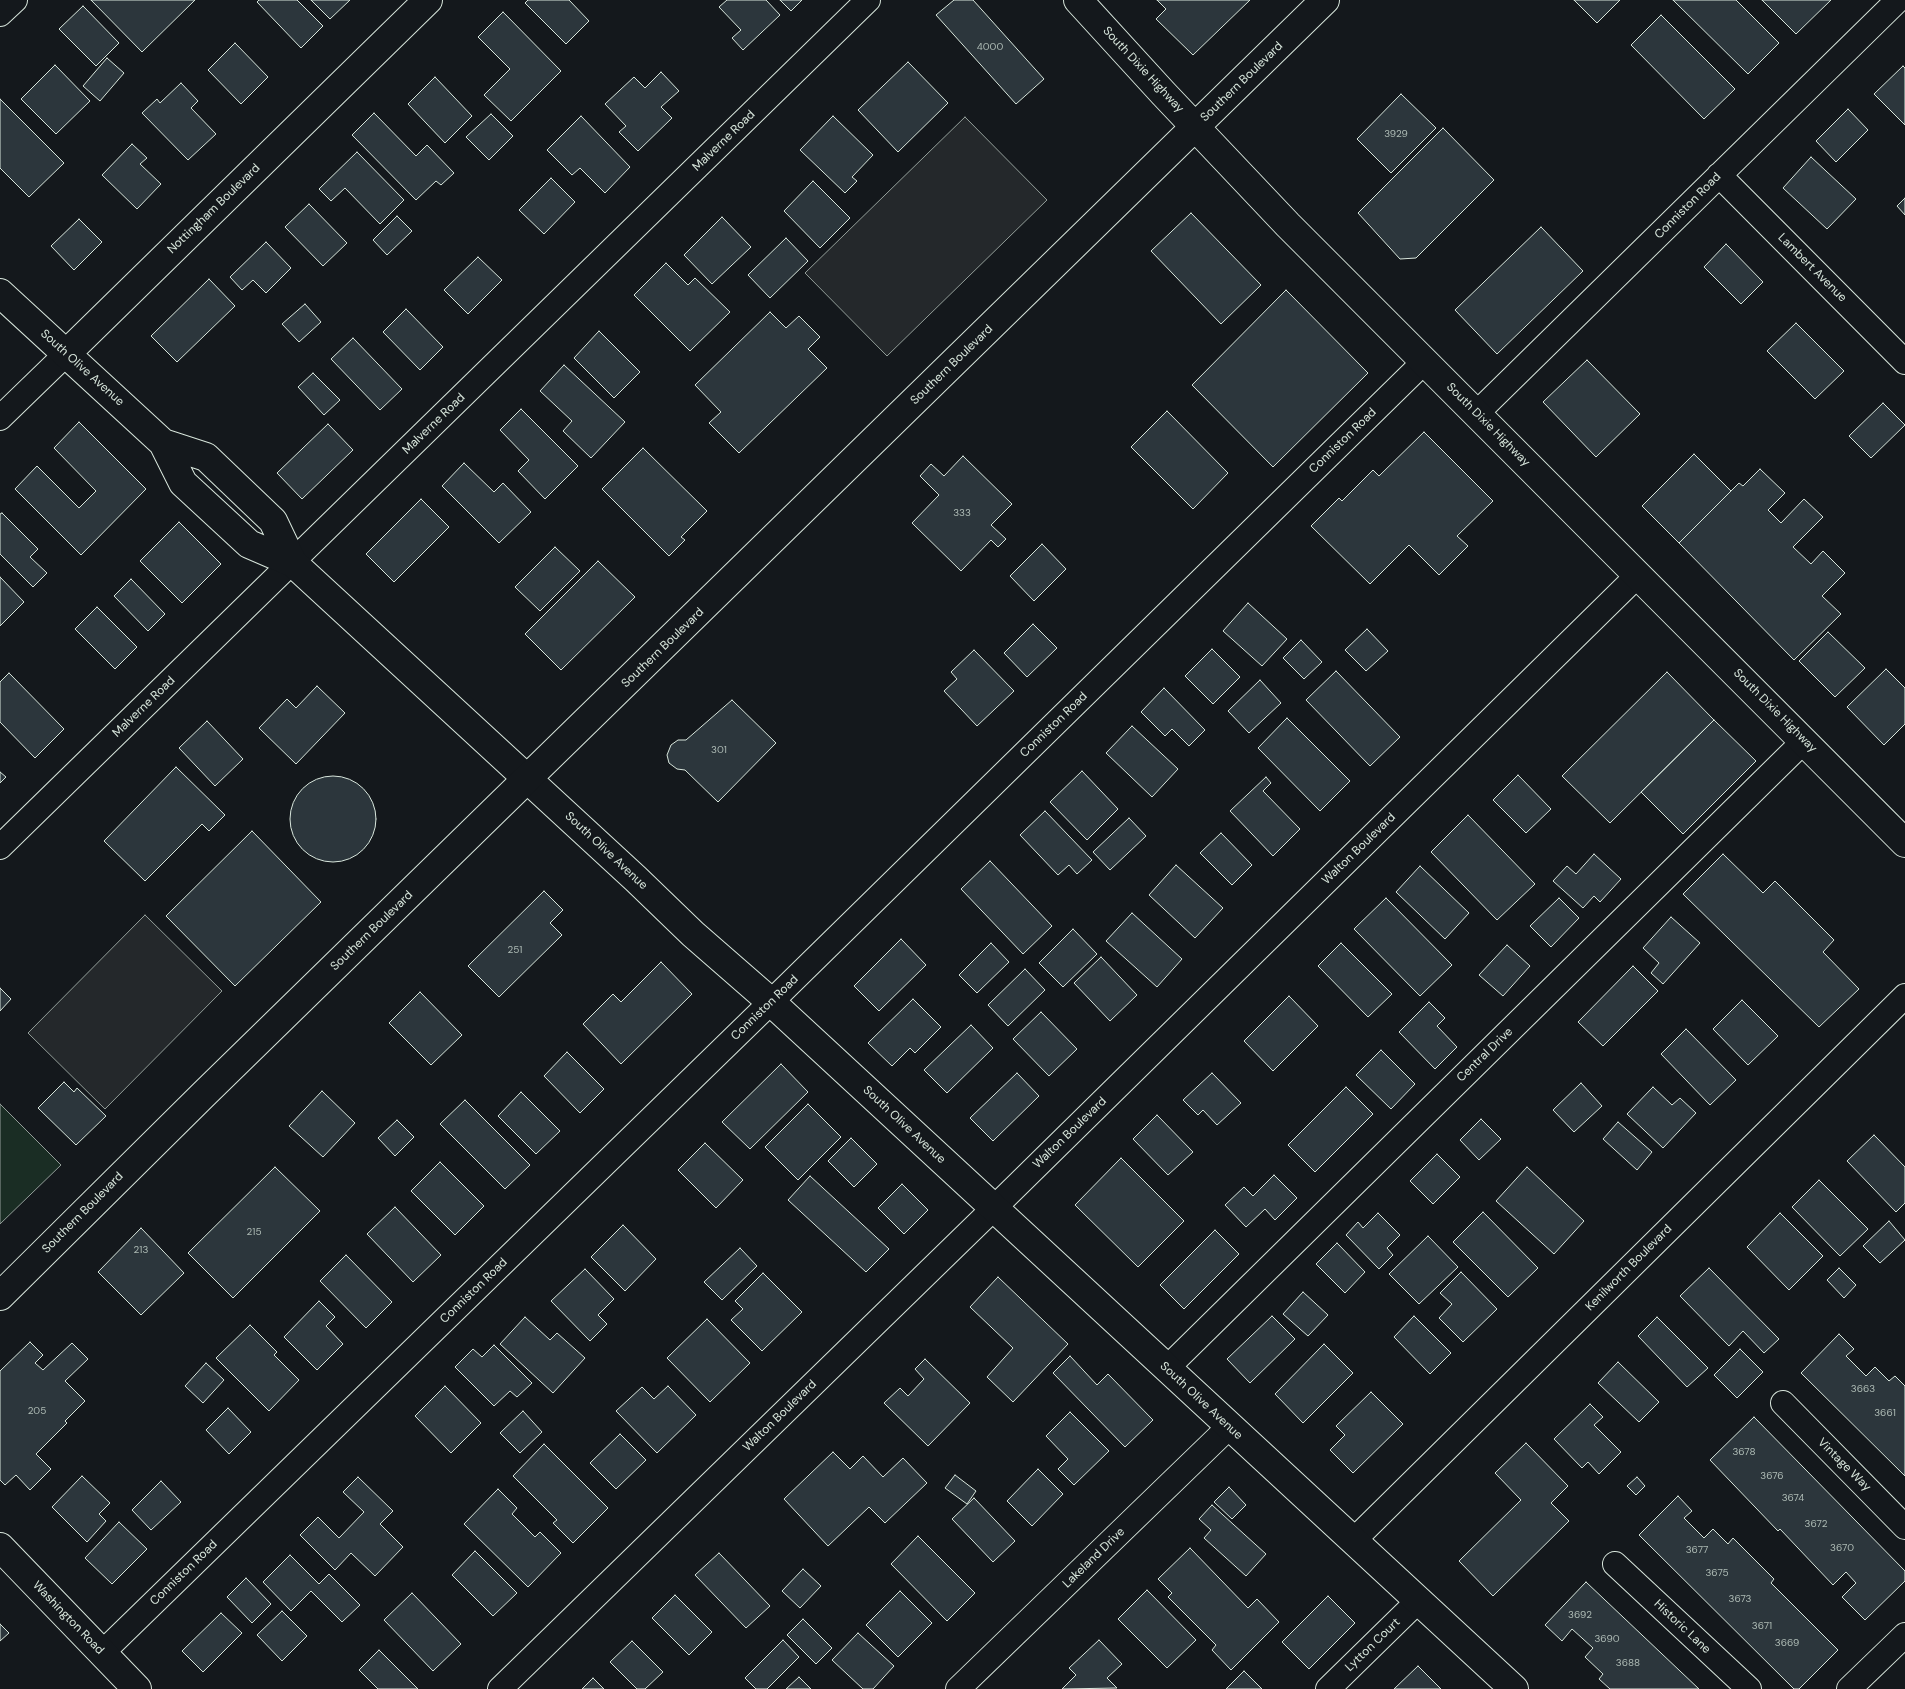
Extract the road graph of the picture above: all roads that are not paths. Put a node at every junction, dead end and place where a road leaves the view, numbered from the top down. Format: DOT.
graph roads {
  1 [pos="14,0"];
  2 [pos="428,0"];
  3 [pos="868,0"];
  4 [pos="1078,0"];
  5 [pos="1325,0"];
  6 [pos="1898,0"];
  7 [pos="0,14"];
  8 [pos="1196,127"];
  9 [pos="1719,175"];
  10 [pos="0,293"];
  11 [pos="66,354"];
  12 [pos="1425,361"];
  13 [pos="1905,362"];
  14 [pos="1477,413"];
  15 [pos="0,418"];
  16 [pos="293,563"];
  17 [pos="1638,575"];
  18 [pos="1804,741"];
  19 [pos="528,780"];
  20 [pos="1905,843"];
  21 [pos="0,847"];
  22 [pos="1905,996"];
  23 [pos="771,1002"];
  24 [pos="994,1208"];
  25 [pos="0,1296"];
  26 [pos="1166,1368"];
  27 [pos="1783,1403"];
  28 [pos="1229,1427"];
  29 [pos="1905,1527"];
  30 [pos="1353,1541"];
  31 [pos="0,1547"];
  32 [pos="1615,1564"];
  33 [pos="1418,1601"];
  34 [pos="1905,1634"];
  35 [pos="102,1653"];
  36 [pos="137,1689"];
  37 [pos="500,1689"];
  38 [pos="958,1689"];
  39 [pos="1328,1689"];
  40 [pos="1514,1689"];
  41 [pos="1749,1689"];
  42 [pos="1849,1689"];
  1 -- 7 [label="street"];
  2 -- 11 [label="main road, Nottingham Boulevard"];
  3 -- 16 [label="street, Malverne Road"];
  4 -- 8 [label="main road, South Dixie Highway"];
  5 -- 8 [label="main road, Southern Boulevard"];
  6 -- 9 [label="street, Conniston Road"];
  8 -- 12 [label="main road, South Dixie Highway"];
  8 -- 19 [label="main road, Southern Boulevard"];
  9 -- 13 [label="street, Lambert Avenue"];
  9 -- 14 [label="street, Conniston Road"];
  10 -- 11 [label="main road, South Olive Avenue"];
  11 -- 15 [label="street, Nottingham Boulevard"];
  11 -- 16 [label="main road, South Olive Avenue"];
  12 -- 14 [label="main road, South Dixie Highway"];
  12 -- 23 [label="street, Conniston Road"];
  14 -- 17 [label="main road, South Dixie Highway"];
  16 -- 19 [label="main road, South Olive Avenue"];
  16 -- 21 [label="street, Malverne Road"];
  17 -- 18 [label="main road, South Dixie Highway"];
  17 -- 24 [label="street, Walton Boulevard"];
  18 -- 20 [label="main road, South Dixie Highway"];
  18 -- 26 [label="street, Central Drive"];
  19 -- 23 [label="main road, South Olive Avenue"];
  19 -- 25 [label="main road, Southern Boulevard"];
  22 -- 30 [label="street, Kenilworth Boulevard"];
  23 -- 24 [label="main road, South Olive Avenue"];
  23 -- 35 [label="street, Conniston Road"];
  24 -- 26 [label="main road, South Olive Avenue"];
  24 -- 37 [label="street, Walton Boulevard"];
  26 -- 28 [label="main road, South Olive Avenue"];
  27 -- 29 [label="street, Vintage Way"];
  28 -- 30 [label="main road, South Olive Avenue"];
  28 -- 38 [label="street, Lakeland Drive"];
  30 -- 33 [label="main road, South Olive Avenue"];
  31 -- 35 [label="main road, Washington Road"];
  32 -- 41 [label="street, Historic Lane"];
  33 -- 39 [label="street, Lytton Court"];
  33 -- 40 [label="main road, South Olive Avenue"];
  34 -- 42 [label="street"];
  35 -- 36 [label="main road, Washington Road"];
}
